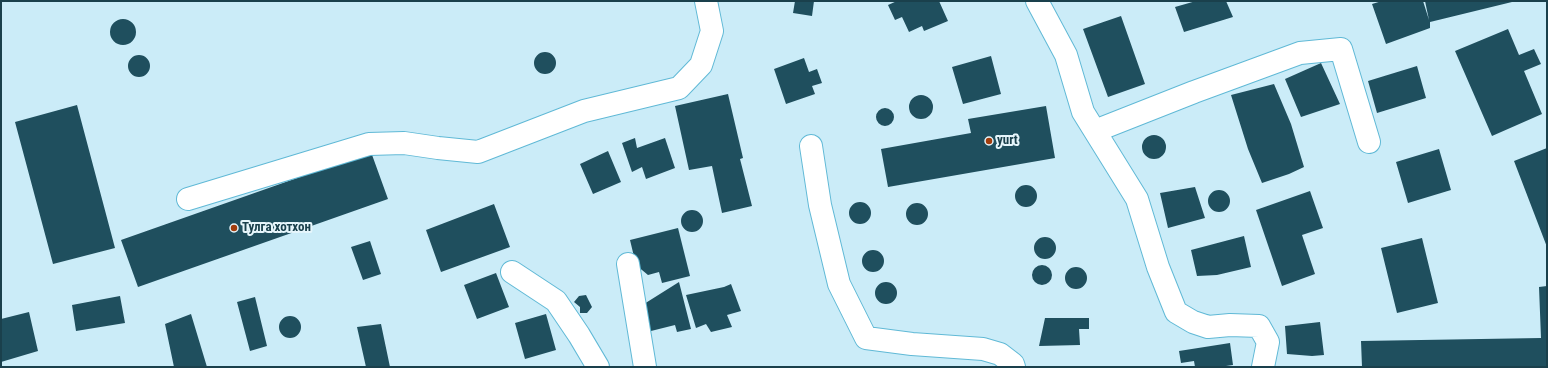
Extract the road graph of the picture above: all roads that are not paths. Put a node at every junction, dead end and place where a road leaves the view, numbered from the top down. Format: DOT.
graph roads {
  1 [pos="706,1"];
  2 [pos="1037,1"];
  3 [pos="1095,131"];
  4 [pos="1369,142"];
  5 [pos="812,146"];
  6 [pos="188,199"];
  7 [pos="628,264"];
  8 [pos="512,272"];
  9 [pos="598,367"];
  10 [pos="645,367"];
  11 [pos="1014,367"];
  12 [pos="1263,367"];
  1 -- 6 [label="street"];
  2 -- 3 [label="street"];
  3 -- 4 [label="street"];
  3 -- 12 [label="street"];
  5 -- 11 [label="street"];
  7 -- 10 [label="street"];
  8 -- 9 [label="street"];
}
